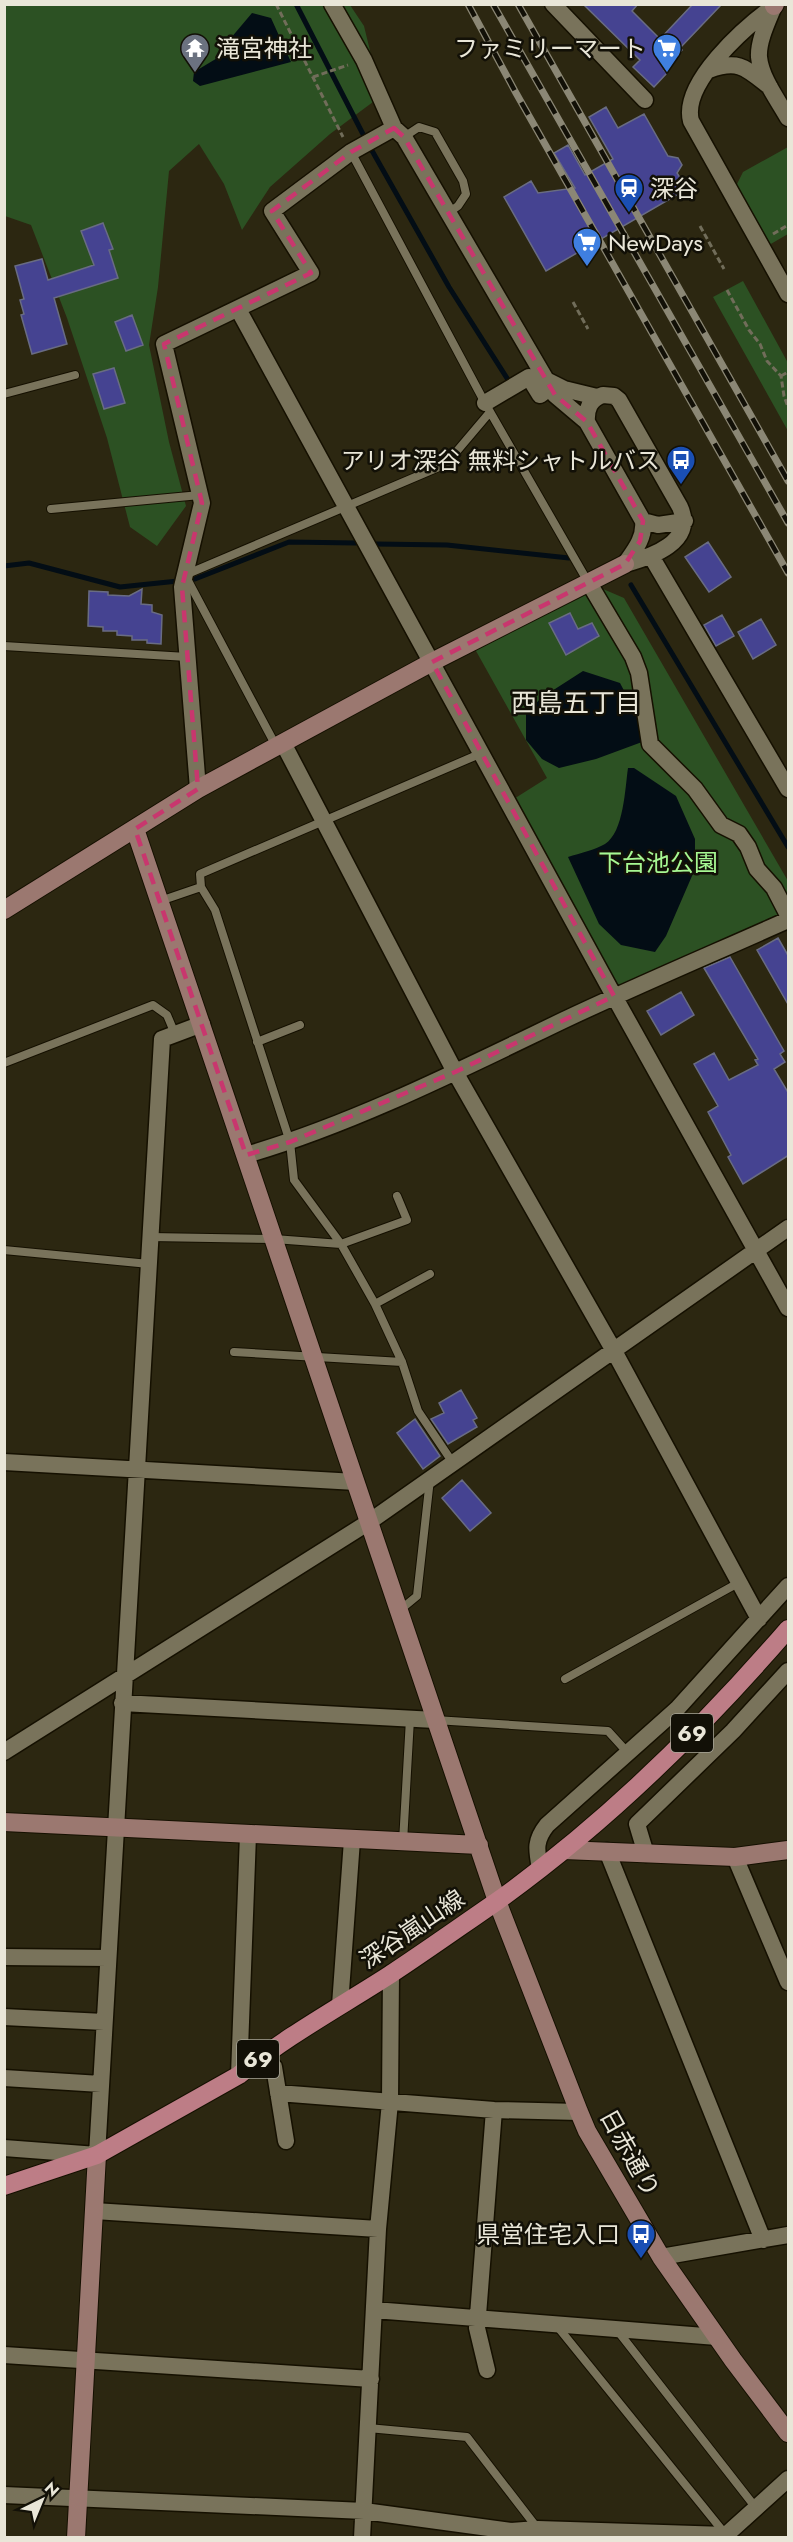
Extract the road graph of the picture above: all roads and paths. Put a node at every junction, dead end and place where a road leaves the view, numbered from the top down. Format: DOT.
graph roads {
  1 [pos="276,4"];
  2 [pos="332,4"];
  3 [pos="553,4"];
  4 [pos="774,5"];
  5 [pos="363,60"];
  6 [pos="709,70"];
  7 [pos="312,77"];
  8 [pos="771,87"];
  9 [pos="645,100"];
  10 [pos="789,118"];
  11 [pos="395,133"];
  12 [pos="351,152"];
  13 [pos="448,213"];
  14 [pos="700,225"];
  15 [pos="724,269"];
  16 [pos="727,290"];
  17 [pos="789,294"];
  18 [pos="573,302"];
  19 [pos="238,309"];
  20 [pos="588,329"];
  21 [pos="789,372"];
  22 [pos="75,375"];
  23 [pos="544,375"];
  24 [pos="781,376"];
  25 [pos="4,394"];
  26 [pos="597,397"];
  27 [pos="488,407"];
  28 [pos="789,407"];
  29 [pos="587,422"];
  30 [pos="200,495"];
  31 [pos="347,507"];
  32 [pos="51,508"];
  33 [pos="643,521"];
  34 [pos="685,521"];
  35 [pos="638,557"];
  36 [pos="185,575"];
  37 [pos="589,583"];
  38 [pos="4,646"];
  39 [pos="188,657"];
  40 [pos="432,662"];
  41 [pos="280,744"];
  42 [pos="482,753"];
  43 [pos="198,789"];
  44 [pos="789,789"];
  45 [pos="324,822"];
  46 [pos="135,829"];
  47 [pos="201,887"];
  48 [pos="160,902"];
  49 [pos="4,910"];
  50 [pos="789,915"];
  51 [pos="789,920"];
  52 [pos="614,996"];
  53 [pos="202,1024"];
  54 [pos="300,1025"];
  55 [pos="175,1034"];
  56 [pos="257,1042"];
  57 [pos="4,1063"];
  58 [pos="455,1072"];
  59 [pos="290,1142"];
  60 [pos="246,1155"];
  61 [pos="398,1196"];
  62 [pos="789,1228"];
  63 [pos="150,1237"];
  64 [pos="274,1239"];
  65 [pos="341,1244"];
  66 [pos="4,1250"];
  67 [pos="756,1250"];
  68 [pos="149,1264"];
  69 [pos="430,1274"];
  70 [pos="375,1304"];
  71 [pos="789,1308"];
  72 [pos="614,1351"];
  73 [pos="234,1352"];
  74 [pos="313,1357"];
  75 [pos="402,1362"];
  76 [pos="4,1462"];
  77 [pos="453,1463"];
  78 [pos="137,1470"];
  79 [pos="430,1479"];
  80 [pos="356,1482"];
  81 [pos="369,1521"];
  82 [pos="740,1582"];
  83 [pos="789,1586"];
  84 [pos="399,1611"];
  85 [pos="759,1619"];
  86 [pos="789,1629"];
  87 [pos="789,1671"];
  88 [pos="123,1677"];
  89 [pos="565,1679"];
  90 [pos="122,1703"];
  91 [pos="410,1719"];
  92 [pos="435,1720"];
  93 [pos="4,1752"];
  94 [pos="628,1753"];
  95 [pos="4,1822"];
  96 [pos="115,1829"];
  97 [pos="248,1835"];
  98 [pos="352,1840"];
  99 [pos="403,1842"];
  100 [pos="479,1845"];
  101 [pos="564,1850"];
  102 [pos="789,1850"];
  103 [pos="607,1851"];
  104 [pos="646,1854"];
  105 [pos="735,1857"];
  106 [pos="540,1868"];
  107 [pos="497,1901"];
  108 [pos="4,1957"];
  109 [pos="108,1958"];
  110 [pos="391,1973"];
  111 [pos="789,1982"];
  112 [pos="340,2005"];
  113 [pos="4,2017"];
  114 [pos="104,2022"];
  115 [pos="260,2058"];
  116 [pos="239,2074"];
  117 [pos="4,2078"];
  118 [pos="101,2084"];
  119 [pos="278,2093"];
  120 [pos="390,2102"];
  121 [pos="494,2109"];
  122 [pos="579,2112"];
  123 [pos="286,2141"];
  124 [pos="4,2148"];
  125 [pos="97,2155"];
  126 [pos="4,2186"];
  127 [pos="94,2211"];
  128 [pos="378,2229"];
  129 [pos="789,2235"];
  130 [pos="763,2240"];
  131 [pos="661,2257"];
  132 [pos="374,2310"];
  133 [pos="478,2317"];
  134 [pos="555,2323"];
  135 [pos="615,2327"];
  136 [pos="717,2337"];
  137 [pos="4,2355"];
  138 [pos="86,2362"];
  139 [pos="487,2370"];
  140 [pos="371,2379"];
  141 [pos="368,2428"];
  142 [pos="789,2433"];
  143 [pos="789,2479"];
  144 [pos="4,2495"];
  145 [pos="79,2498"];
  146 [pos="756,2508"];
  147 [pos="364,2511"];
  148 [pos="538,2529"];
  149 [pos="511,2534"];
  150 [pos="727,2536"];
  151 [pos="76,2538"];
  152 [pos="362,2538"];
  1 -- 7 [label="path"];
  2 -- 5 [label="street"];
  3 -- 9 [label="street"];
  4 -- 6 [label="street"];
  4 -- 8 [label="street"];
  5 -- 7 [label="path"];
  5 -- 11 [label="street"];
  6 -- 8 [label="street"];
  6 -- 17 [label="street"];
  7 -- 12 [label="path"];
  8 -- 10 [label="street"];
  11 -- 12 [label="street"];
  11 -- 13 [label="street"];
  11 -- 13 [label="lane"];
  12 -- 19 [label="street"];
  12 -- 27 [label="lane"];
  13 -- 23 [label="street"];
  14 -- 15 [label="path"];
  16 -- 24 [label="path"];
  18 -- 20 [label="path"];
  19 -- 30 [label="street"];
  19 -- 31 [label="street"];
  21 -- 24 [label="path"];
  22 -- 25 [label="lane"];
  23 -- 26 [label="street"];
  23 -- 27 [label="street"];
  23 -- 29 [label="street"];
  24 -- 28 [label="path"];
  26 -- 29 [label="street"];
  26 -- 34 [label="street"];
  27 -- 31 [label="lane"];
  27 -- 37 [label="lane"];
  29 -- 33 [label="street"];
  30 -- 32 [label="lane"];
  30 -- 36 [label="street"];
  31 -- 36 [label="lane"];
  31 -- 40 [label="street"];
  33 -- 34 [label="street"];
  33 -- 35 [label="street"];
  34 -- 35 [label="street"];
  35 -- 37 [label="street"];
  35 -- 44 [label="street"];
  36 -- 39 [label="street"];
  36 -- 41 [label="lane"];
  37 -- 40 [label="street"];
  37 -- 50 [label="street"];
  38 -- 39 [label="lane"];
  39 -- 43 [label="street"];
  40 -- 41 [label="street"];
  40 -- 42 [label="street"];
  41 -- 43 [label="street"];
  41 -- 45 [label="street"];
  42 -- 45 [label="lane"];
  42 -- 52 [label="street"];
  43 -- 46 [label="street"];
  45 -- 47 [label="lane"];
  45 -- 58 [label="street"];
  46 -- 48 [label="street, 日赤通り"];
  46 -- 49 [label="street"];
  47 -- 48 [label="lane"];
  47 -- 56 [label="lane"];
  48 -- 53 [label="street, 日赤通り"];
  51 -- 52 [label="street"];
  52 -- 58 [label="street"];
  52 -- 67 [label="street"];
  53 -- 55 [label="street"];
  53 -- 60 [label="street, 日赤通り"];
  54 -- 56 [label="lane"];
  55 -- 57 [label="lane"];
  55 -- 63 [label="street"];
  56 -- 59 [label="lane"];
  58 -- 59 [label="street"];
  58 -- 72 [label="street"];
  59 -- 60 [label="street"];
  59 -- 65 [label="lane"];
  60 -- 64 [label="street, 日赤通り"];
  61 -- 65 [label="lane"];
  62 -- 67 [label="street"];
  63 -- 64 [label="lane"];
  63 -- 68 [label="street"];
  64 -- 65 [label="lane"];
  64 -- 74 [label="street, 日赤通り"];
  65 -- 70 [label="lane"];
  66 -- 68 [label="lane"];
  67 -- 71 [label="street"];
  67 -- 72 [label="street"];
  68 -- 78 [label="street"];
  69 -- 70 [label="lane"];
  70 -- 75 [label="lane"];
  72 -- 77 [label="street"];
  72 -- 82 [label="street"];
  73 -- 74 [label="lane"];
  74 -- 75 [label="lane"];
  74 -- 80 [label="street, 日赤通り"];
  75 -- 77 [label="lane"];
  76 -- 78 [label="street"];
  77 -- 79 [label="street"];
  78 -- 80 [label="street"];
  78 -- 88 [label="street"];
  79 -- 81 [label="street"];
  79 -- 84 [label="lane"];
  80 -- 81 [label="street, 日赤通り"];
  81 -- 84 [label="street, 日赤通り"];
  81 -- 88 [label="street"];
  82 -- 85 [label="street"];
  82 -- 89 [label="lane"];
  83 -- 85 [label="street"];
  84 -- 92 [label="street, 日赤通り"];
  85 -- 94 [label="street"];
  86 -- 101 [label="main road, 深谷嵐山線 / 69"];
  87 -- 104 [label="street"];
  88 -- 90 [label="street"];
  88 -- 93 [label="street"];
  90 -- 91 [label="street"];
  90 -- 96 [label="street"];
  91 -- 92 [label="street"];
  91 -- 99 [label="lane"];
  92 -- 94 [label="lane"];
  92 -- 100 [label="street, 日赤通り"];
  94 -- 106 [label="street"];
  95 -- 96 [label="street"];
  96 -- 97 [label="street"];
  96 -- 109 [label="street"];
  97 -- 98 [label="street"];
  97 -- 116 [label="street"];
  98 -- 99 [label="street"];
  98 -- 112 [label="street"];
  99 -- 100 [label="street"];
  100 -- 107 [label="street, 日赤通り"];
  101 -- 103 [label="street"];
  101 -- 106 [label="main road, 深谷嵐山線 / 69"];
  102 -- 105 [label="street"];
  103 -- 104 [label="street"];
  103 -- 130 [label="street"];
  104 -- 105 [label="street"];
  105 -- 111 [label="street"];
  106 -- 107 [label="main road, 深谷嵐山線 / 69"];
  107 -- 110 [label="main road, 深谷嵐山線 / 69"];
  107 -- 122 [label="street, 日赤通り"];
  108 -- 109 [label="street"];
  109 -- 114 [label="street"];
  110 -- 112 [label="main road, 深谷嵐山線 / 69"];
  110 -- 120 [label="street"];
  112 -- 115 [label="main road, 深谷嵐山線 / 69"];
  113 -- 114 [label="street"];
  114 -- 118 [label="street"];
  115 -- 116 [label="main road, 深谷嵐山線 / 69"];
  115 -- 119 [label="street"];
  116 -- 125 [label="main road, 深谷嵐山線 / 69"];
  117 -- 118 [label="street"];
  118 -- 125 [label="street"];
  119 -- 120 [label="street"];
  119 -- 123 [label="street"];
  120 -- 121 [label="street"];
  120 -- 128 [label="street"];
  121 -- 122 [label="street"];
  121 -- 133 [label="street"];
  122 -- 131 [label="street, 日赤通り"];
  124 -- 125 [label="street"];
  125 -- 126 [label="main road, 深谷嵐山線 / 69"];
  125 -- 127 [label="street"];
  127 -- 128 [label="street"];
  127 -- 138 [label="street"];
  128 -- 132 [label="street"];
  129 -- 130 [label="street"];
  130 -- 131 [label="street"];
  131 -- 136 [label="street, 日赤通り"];
  132 -- 133 [label="street"];
  132 -- 140 [label="street"];
  133 -- 134 [label="street"];
  133 -- 139 [label="street"];
  134 -- 135 [label="street"];
  134 -- 150 [label="lane"];
  135 -- 136 [label="street"];
  135 -- 146 [label="lane"];
  136 -- 142 [label="street, 日赤通り"];
  137 -- 138 [label="street"];
  138 -- 140 [label="street"];
  138 -- 145 [label="street"];
  140 -- 141 [label="street"];
  141 -- 147 [label="street"];
  141 -- 148 [label="lane"];
  143 -- 146 [label="street"];
  144 -- 145 [label="street"];
  145 -- 147 [label="street"];
  145 -- 151 [label="street"];
  146 -- 150 [label="street"];
  147 -- 149 [label="street"];
  147 -- 152 [label="street"];
  148 -- 149 [label="street"];
  148 -- 150 [label="street"];
}
